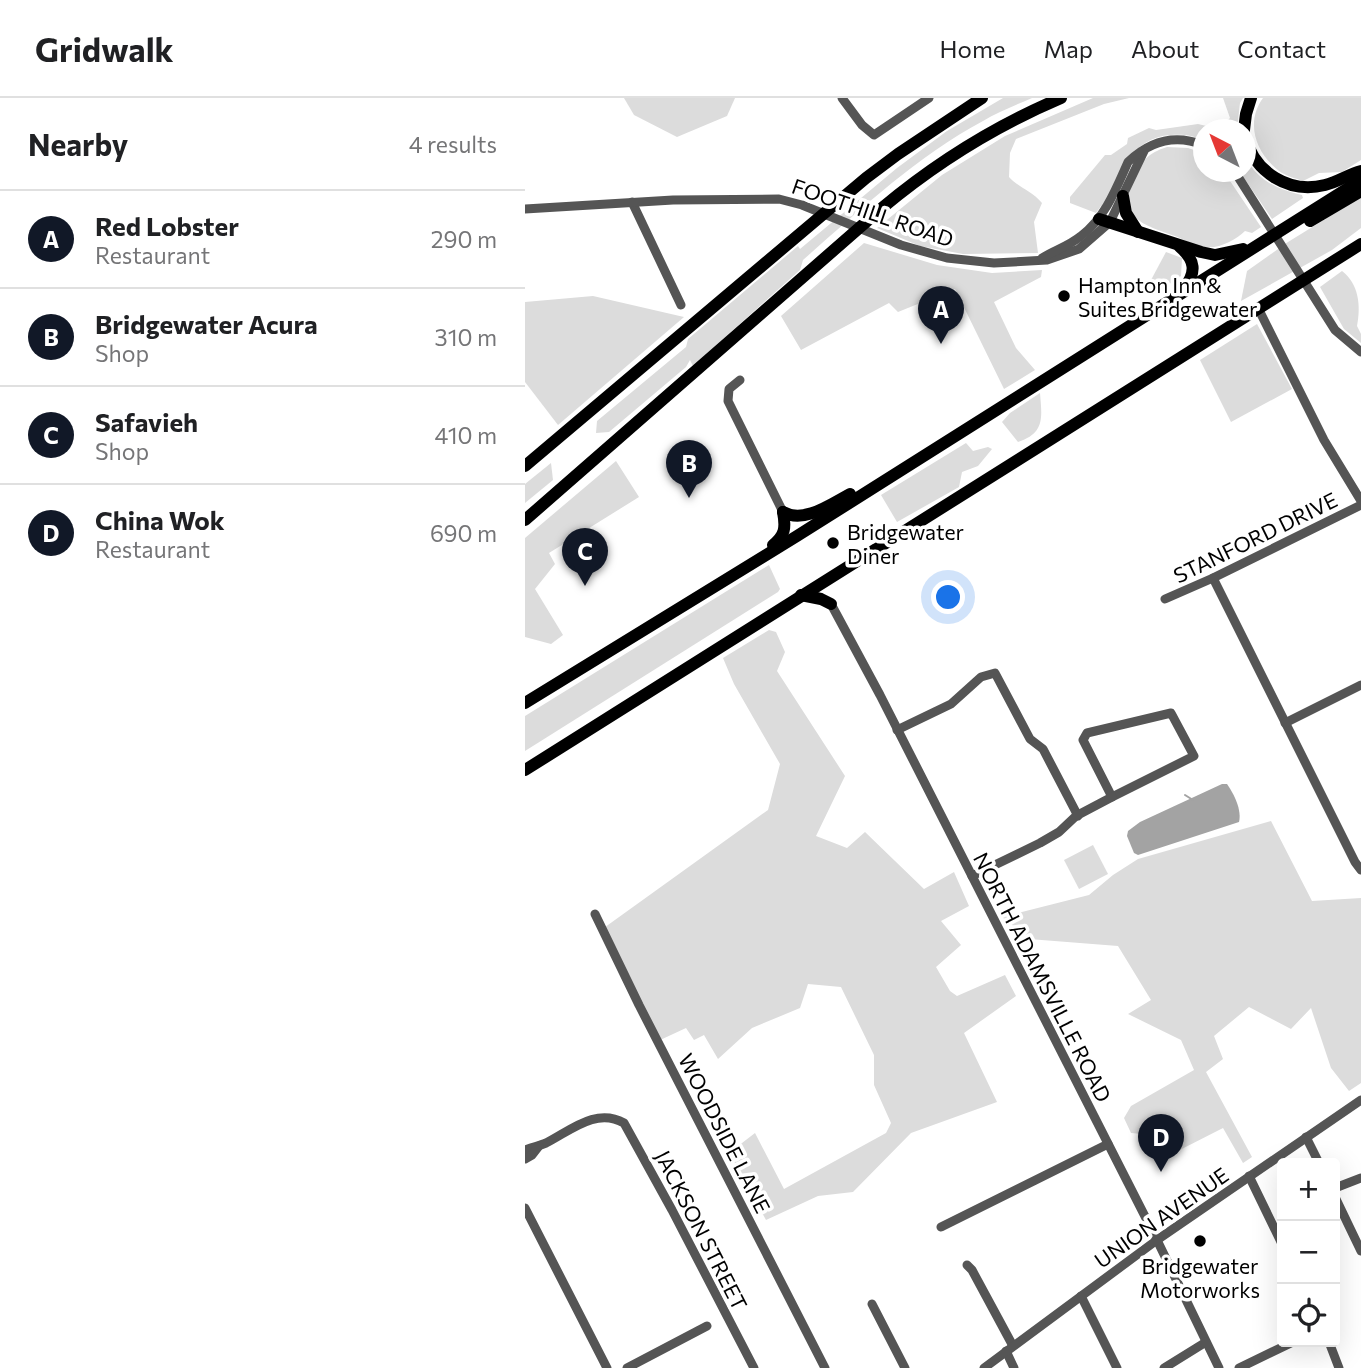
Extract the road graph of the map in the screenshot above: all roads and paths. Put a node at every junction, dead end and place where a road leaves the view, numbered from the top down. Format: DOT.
graph roads {
  1 [pos="842,98"];
  2 [pos="929,98"];
  3 [pos="982,98"];
  4 [pos="1061,98"];
  5 [pos="1251,98"];
  6 [pos="1245,119"];
  7 [pos="1193,142"];
  8 [pos="1144,151"];
  9 [pos="1256,161"];
  10 [pos="1361,171"];
  11 [pos="1361,180"];
  12 [pos="1241,182"];
  13 [pos="1361,191"];
  14 [pos="1123,196"];
  15 [pos="632,202"];
  16 [pos="525,209"];
  17 [pos="1105,220"];
  18 [pos="1139,232"];
  19 [pos="1361,234"];
  20 [pos="1361,244"];
  21 [pos="1180,247"];
  22 [pos="1253,247"];
  23 [pos="1319,269"];
  24 [pos="1205,278"];
  25 [pos="1175,296"];
  26 [pos="681,305"];
  27 [pos="1258,308"];
  28 [pos="1361,352"];
  29 [pos="740,380"];
  30 [pos="525,466"];
  31 [pos="885,480"];
  32 [pos="1361,503"];
  33 [pos="783,512"];
  34 [pos="525,520"];
  35 [pos="747,566"];
  36 [pos="835,574"];
  37 [pos="1213,578"];
  38 [pos="801,595"];
  39 [pos="1165,599"];
  40 [pos="831,604"];
  41 [pos="1361,685"];
  42 [pos="525,703"];
  43 [pos="1285,723"];
  44 [pos="897,730"];
  45 [pos="525,770"];
  46 [pos="1112,797"];
  47 [pos="1078,816"];
  48 [pos="1361,870"];
  49 [pos="972,876"];
  50 [pos="595,914"];
  51 [pos="1361,1100"];
  52 [pos="1306,1137"];
  53 [pos="1108,1144"];
  54 [pos="539,1146"];
  55 [pos="525,1150"];
  56 [pos="1316,1158"];
  57 [pos="525,1159"];
  58 [pos="1249,1176"];
  59 [pos="1361,1178"];
  60 [pos="1340,1186"];
  61 [pos="1340,1207"];
  62 [pos="525,1208"];
  63 [pos="941,1227"];
  64 [pos="1277,1234"];
  65 [pos="1157,1240"];
  66 [pos="1361,1251"];
  67 [pos="967,1265"];
  68 [pos="1081,1296"];
  69 [pos="872,1304"];
  70 [pos="707,1326"];
  71 [pos="1206,1342"];
  72 [pos="1283,1347"];
  73 [pos="1331,1347"];
  74 [pos="1009,1349"];
  75 [pos="607,1368"];
  76 [pos="627,1368"];
  77 [pos="754,1368"];
  78 [pos="825,1368"];
  79 [pos="905,1368"];
  80 [pos="984,1368"];
  81 [pos="1014,1368"];
  82 [pos="1117,1368"];
  83 [pos="1164,1368"];
  84 [pos="1219,1368"];
  85 [pos="1239,1368"];
  86 [pos="1339,1368"];
  1 -- 2 [label="street"];
  3 -- 30 [label="highway"];
  4 -- 34 [label="highway"];
  5 -- 6 [label="highway"];
  7 -- 8 [label="street, FOOTHILL ROAD"];
  8 -- 14 [label="street, FOOTHILL ROAD"];
  8 -- 17 [label="street, FOOTHILL ROAD"];
  9 -- 10 [label="highway"];
  11 -- 22 [label="highway"];
  12 -- 28 [label="street"];
  13 -- 24 [label="highway"];
  14 -- 17 [label="street, FOOTHILL ROAD"];
  14 -- 18 [label="highway"];
  15 -- 16 [label="street, FOOTHILL ROAD"];
  15 -- 17 [label="street, FOOTHILL ROAD"];
  15 -- 26 [label="street"];
  17 -- 18 [label="highway"];
  18 -- 21 [label="highway"];
  19 -- 23 [label="highway"];
  20 -- 23 [label="highway"];
  21 -- 22 [label="highway"];
  21 -- 25 [label="highway"];
  22 -- 24 [label="highway"];
  23 -- 27 [label="highway"];
  24 -- 25 [label="highway"];
  25 -- 31 [label="highway"];
  27 -- 32 [label="street"];
  27 -- 36 [label="highway"];
  29 -- 33 [label="street"];
  31 -- 33 [label="highway"];
  31 -- 35 [label="highway"];
  32 -- 37 [label="street, STANFORD DRIVE"];
  33 -- 35 [label="highway"];
  35 -- 42 [label="highway"];
  36 -- 38 [label="highway"];
  36 -- 40 [label="highway"];
  37 -- 39 [label="street, STANFORD DRIVE"];
  37 -- 43 [label="street"];
  38 -- 40 [label="highway"];
  38 -- 45 [label="highway"];
  40 -- 44 [label="street, NORTH ADAMSVILLE ROAD"];
  41 -- 43 [label="street"];
  43 -- 48 [label="street"];
  44 -- 47 [label="street"];
  44 -- 49 [label="street, NORTH ADAMSVILLE ROAD"];
  46 -- 46 [label="street"];
  46 -- 47 [label="street"];
  47 -- 49 [label="street"];
  49 -- 53 [label="street, NORTH ADAMSVILLE ROAD"];
  50 -- 78 [label="street, WOODSIDE LANE"];
  51 -- 52 [label="street, UNION AVENUE"];
  52 -- 56 [label="street"];
  52 -- 58 [label="street, UNION AVENUE"];
  53 -- 63 [label="street"];
  53 -- 65 [label="street, NORTH ADAMSVILLE ROAD"];
  54 -- 55 [label="street"];
  54 -- 57 [label="street"];
  54 -- 77 [label="street, JACKSON STREET"];
  58 -- 64 [label="street"];
  58 -- 65 [label="street, UNION AVENUE"];
  59 -- 60 [label="street"];
  61 -- 66 [label="street"];
  62 -- 75 [label="street"];
  65 -- 68 [label="street, UNION AVENUE"];
  65 -- 71 [label="street, NORTH ADAMSVILLE ROAD"];
  67 -- 74 [label="street"];
  68 -- 74 [label="street, UNION AVENUE"];
  68 -- 82 [label="street"];
  69 -- 79 [label="street"];
  70 -- 76 [label="street"];
  71 -- 83 [label="street"];
  71 -- 84 [label="street, NORTH ADAMSVILLE ROAD"];
  72 -- 85 [label="street"];
  73 -- 86 [label="street"];
  74 -- 80 [label="street, UNION AVENUE"];
  74 -- 81 [label="street"];
}
